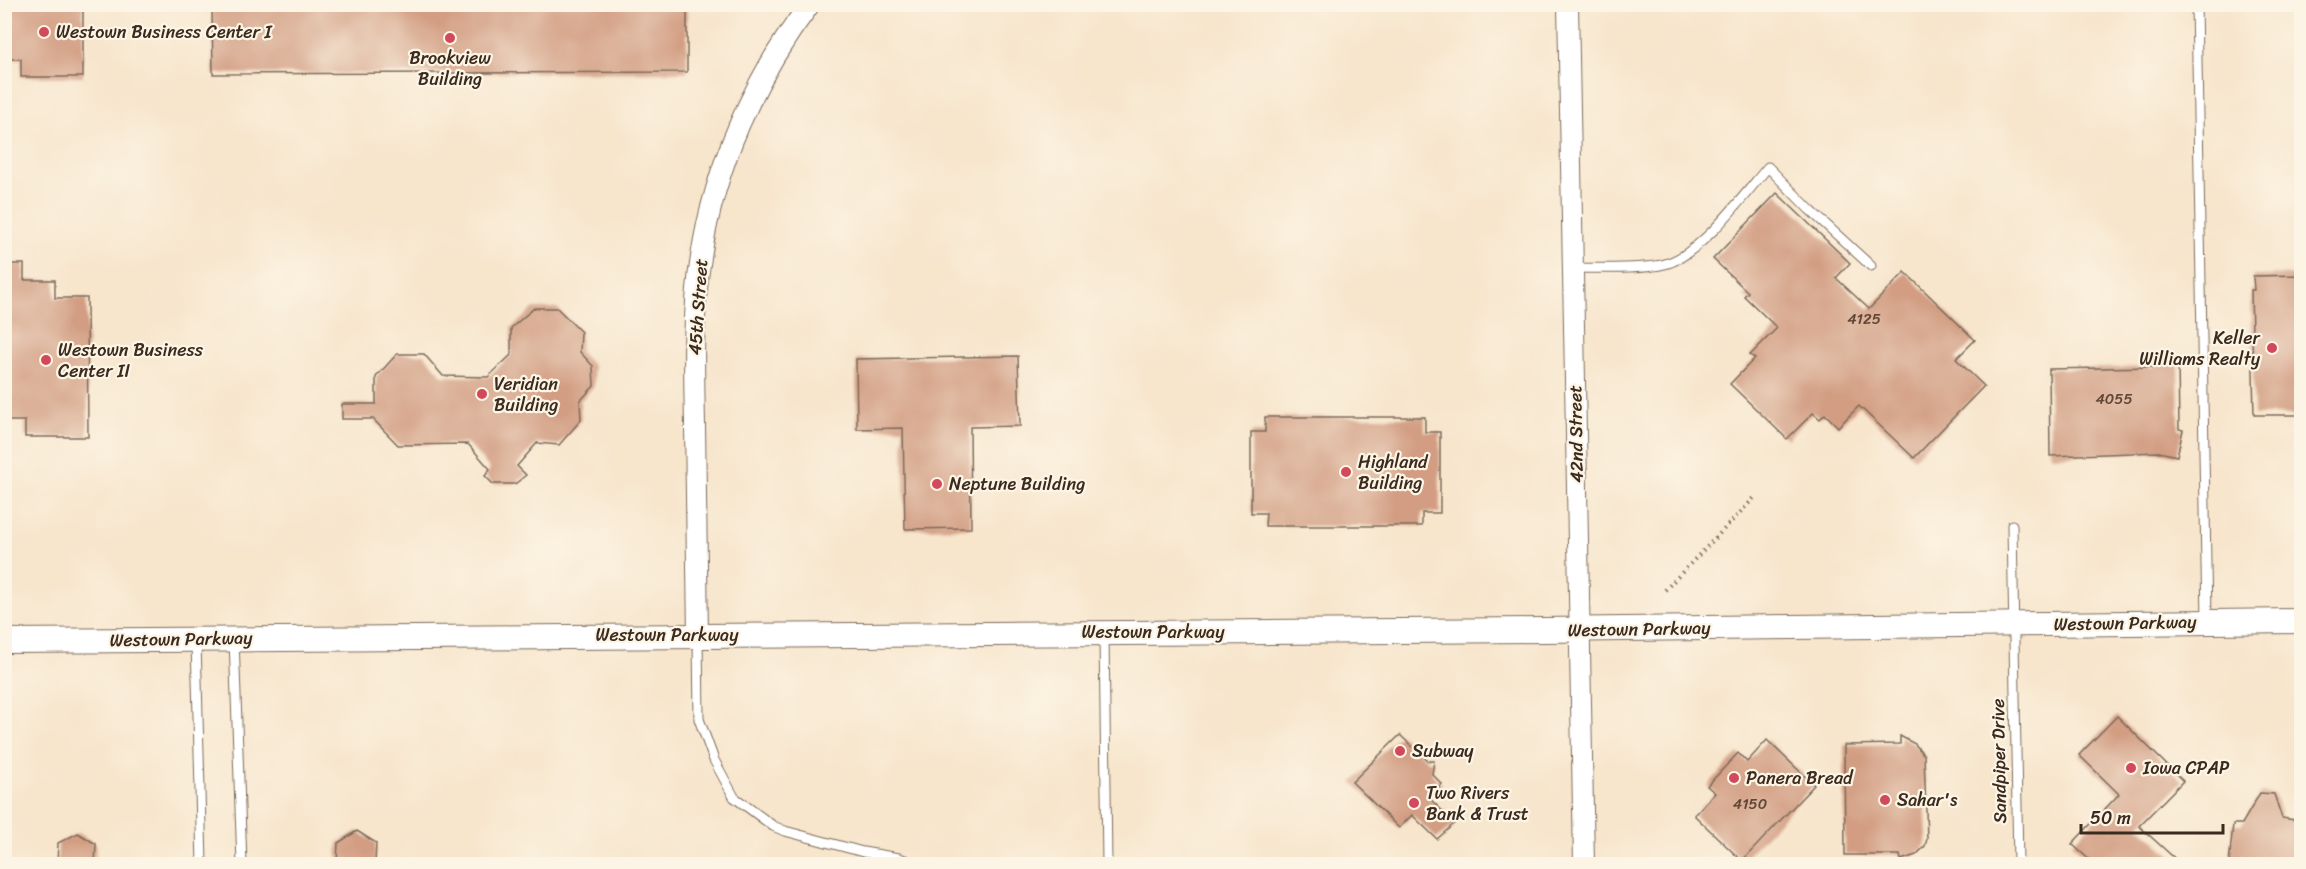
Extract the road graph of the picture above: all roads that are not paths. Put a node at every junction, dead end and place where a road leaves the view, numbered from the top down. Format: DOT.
graph roads {
  1 [pos="810,4"];
  2 [pos="1568,4"];
  3 [pos="2196,4"];
  4 [pos="1871,266"];
  5 [pos="1573,268"];
  6 [pos="2013,525"];
  7 [pos="2301,621"];
  8 [pos="2207,622"];
  9 [pos="2014,625"];
  10 [pos="1579,630"];
  11 [pos="1104,633"];
  12 [pos="698,635"];
  13 [pos="196,639"];
  14 [pos="234,639"];
  15 [pos="4,641"];
  16 [pos="202,864"];
  17 [pos="242,864"];
  18 [pos="916,864"];
  19 [pos="1107,864"];
  20 [pos="1584,864"];
  21 [pos="2018,864"];
  1 -- 12 [label="street, 45th Street"];
  2 -- 5 [label="street, 42nd Street"];
  3 -- 8 [label="lane"];
  4 -- 5 [label="lane"];
  5 -- 10 [label="street, 42nd Street"];
  6 -- 9 [label="lane, Sandpiper Drive"];
  7 -- 8 [label="street, Westown Parkway"];
  8 -- 9 [label="street, Westown Parkway"];
  9 -- 10 [label="street, Westown Parkway"];
  9 -- 21 [label="lane, Sandpiper Drive"];
  10 -- 11 [label="street, Westown Parkway"];
  10 -- 20 [label="street, 42nd Street"];
  11 -- 12 [label="street, Westown Parkway"];
  11 -- 19 [label="lane"];
  12 -- 14 [label="street, Westown Parkway"];
  12 -- 18 [label="lane"];
  13 -- 14 [label="street, Westown Parkway"];
  13 -- 15 [label="street, Westown Parkway"];
  13 -- 16 [label="lane"];
  14 -- 17 [label="lane"];
}
